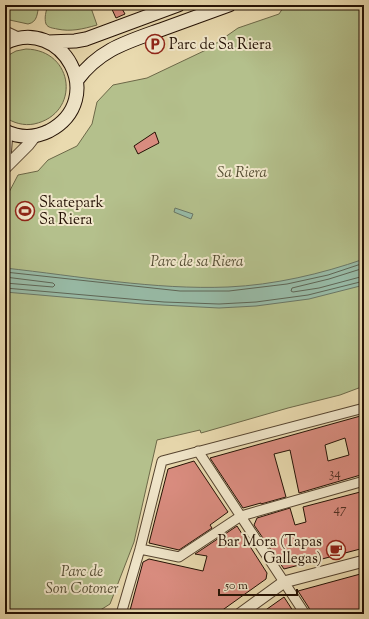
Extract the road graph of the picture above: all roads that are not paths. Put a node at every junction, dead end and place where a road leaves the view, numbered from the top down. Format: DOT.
graph roads {
  1 [pos="178,5"];
  2 [pos="229,5"];
  3 [pos="5,32"];
  4 [pos="18,38"];
  5 [pos="48,42"];
  6 [pos="5,43"];
  7 [pos="77,80"];
  8 [pos="6,131"];
  9 [pos="35,136"];
  10 [pos="5,158"];
  11 [pos="5,168"];
  12 [pos="364,408"];
  13 [pos="198,451"];
  14 [pos="364,481"];
  15 [pos="241,516"];
  16 [pos="140,549"];
  17 [pos="364,561"];
  18 [pos="284,582"];
  19 [pos="121,614"];
  20 [pos="240,614"];
  21 [pos="305,614"];
  1 -- 5 [label="main road"];
  2 -- 7 [label="main road"];
  3 -- 4 [label="street"];
  4 -- 5 [label="main road"];
  4 -- 6 [label="main road"];
  5 -- 7 [label="main road"];
  7 -- 9 [label="main road"];
  8 -- 9 [label="main road"];
  8 -- 10 [label="street"];
  9 -- 11 [label="street"];
  12 -- 13 [label="street"];
  13 -- 15 [label="street"];
  13 -- 16 [label="street"];
  14 -- 15 [label="street"];
  15 -- 16 [label="street"];
  15 -- 18 [label="street"];
  16 -- 19 [label="street"];
  17 -- 18 [label="street"];
  18 -- 20 [label="street"];
  18 -- 21 [label="street"];
}
